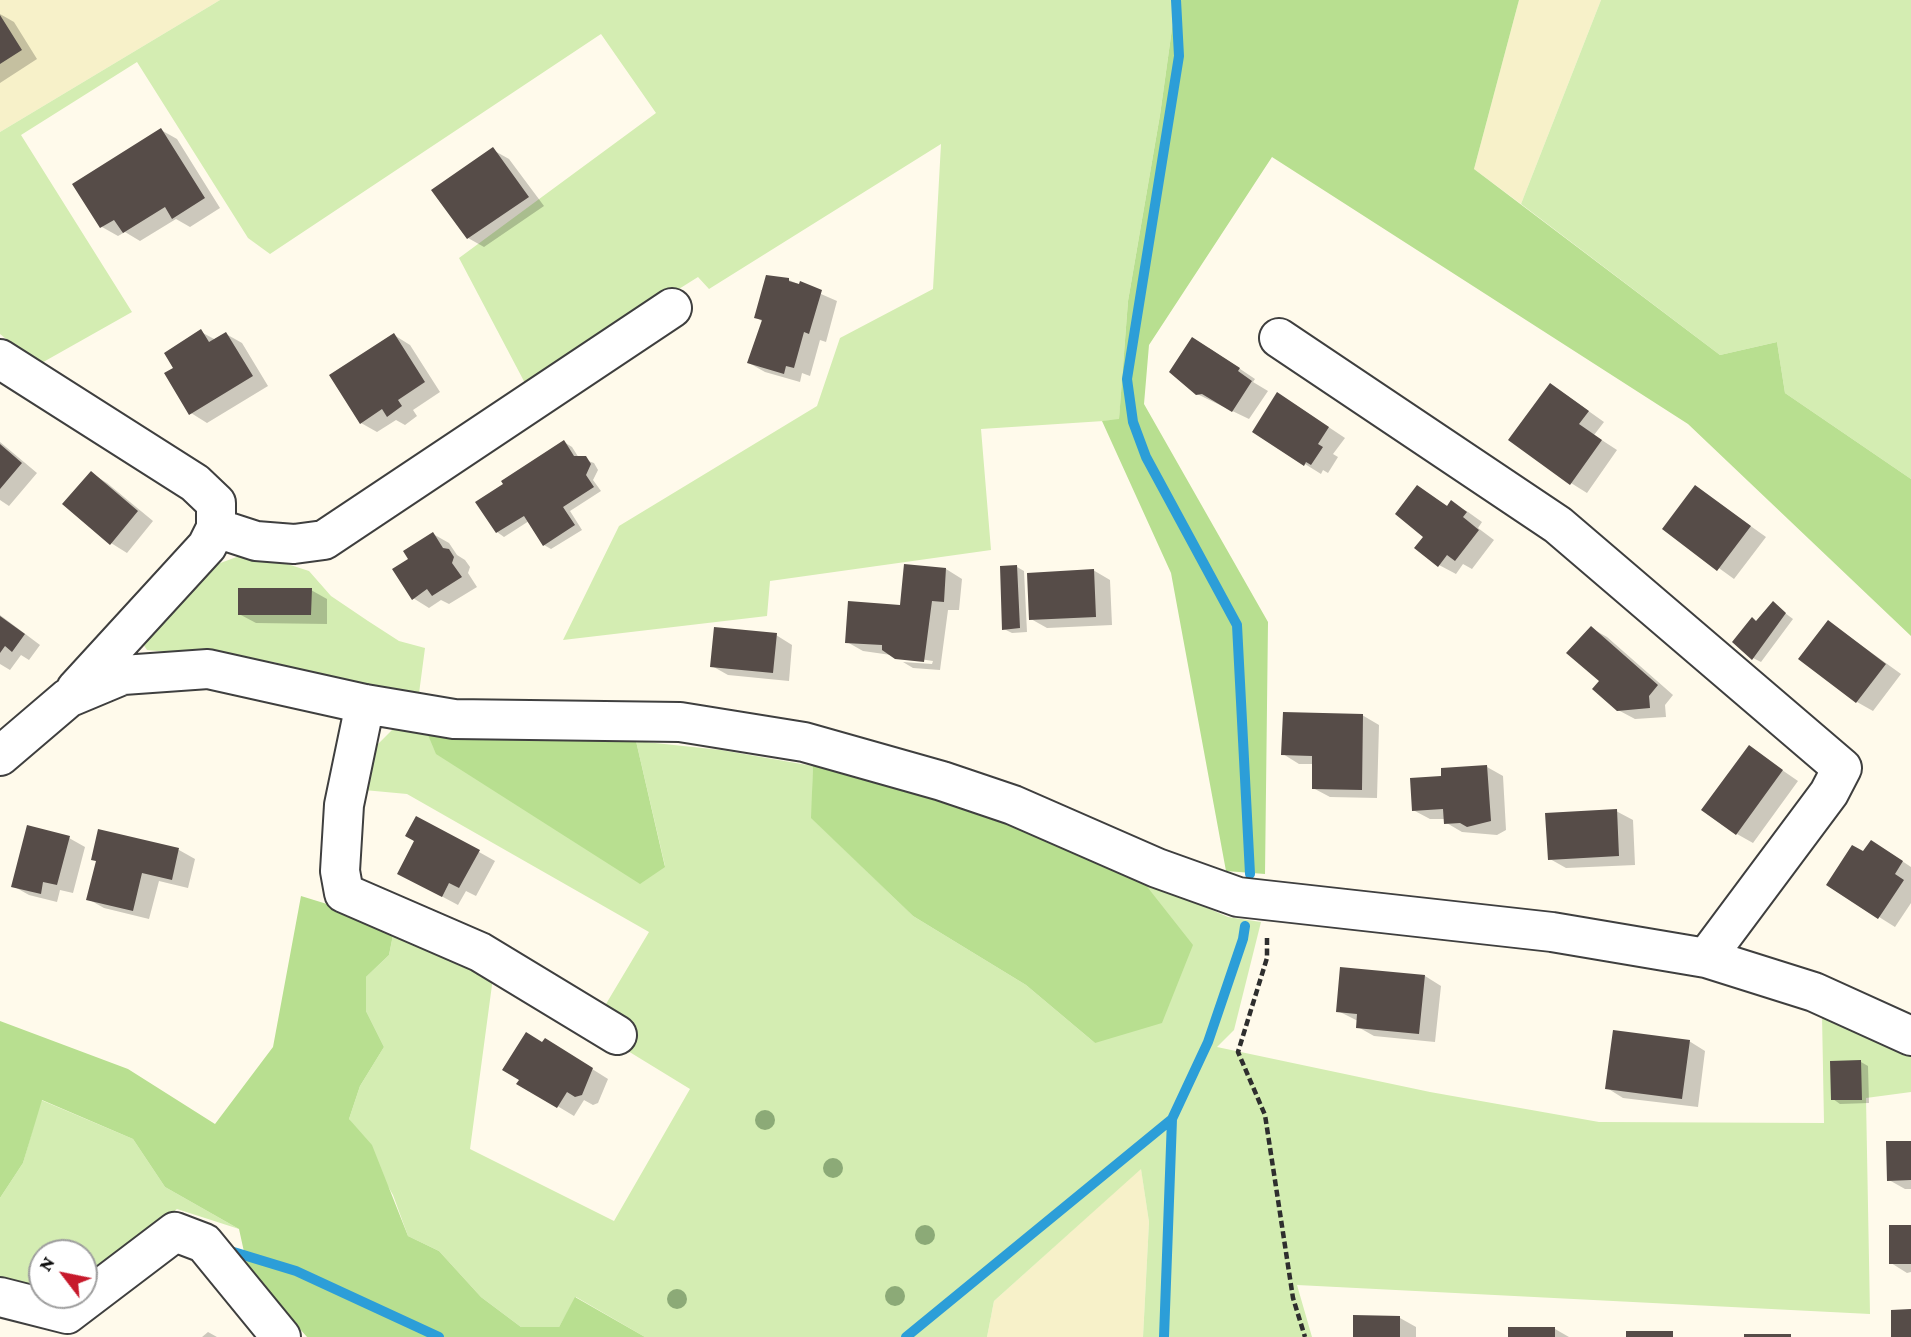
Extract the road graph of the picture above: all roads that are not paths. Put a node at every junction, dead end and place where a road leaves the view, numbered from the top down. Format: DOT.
graph roads {
  1 [pos="672,308"];
  2 [pos="1279,338"];
  3 [pos="0,359"];
  4 [pos="216,527"];
  5 [pos="68,698"];
  6 [pos="365,704"];
  7 [pos="0,756"];
  8 [pos="1706,958"];
  9 [pos="617,1035"];
  10 [pos="1911,1036"];
  11 [pos="0,1297"];
  12 [pos="281,1337"];
  1 -- 4 [label="street"];
  2 -- 8 [label="street"];
  3 -- 4 [label="street"];
  4 -- 5 [label="street"];
  5 -- 6 [label="street"];
  5 -- 7 [label="street"];
  6 -- 8 [label="street"];
  6 -- 9 [label="street"];
  8 -- 10 [label="street"];
  11 -- 12 [label="street"];
}
